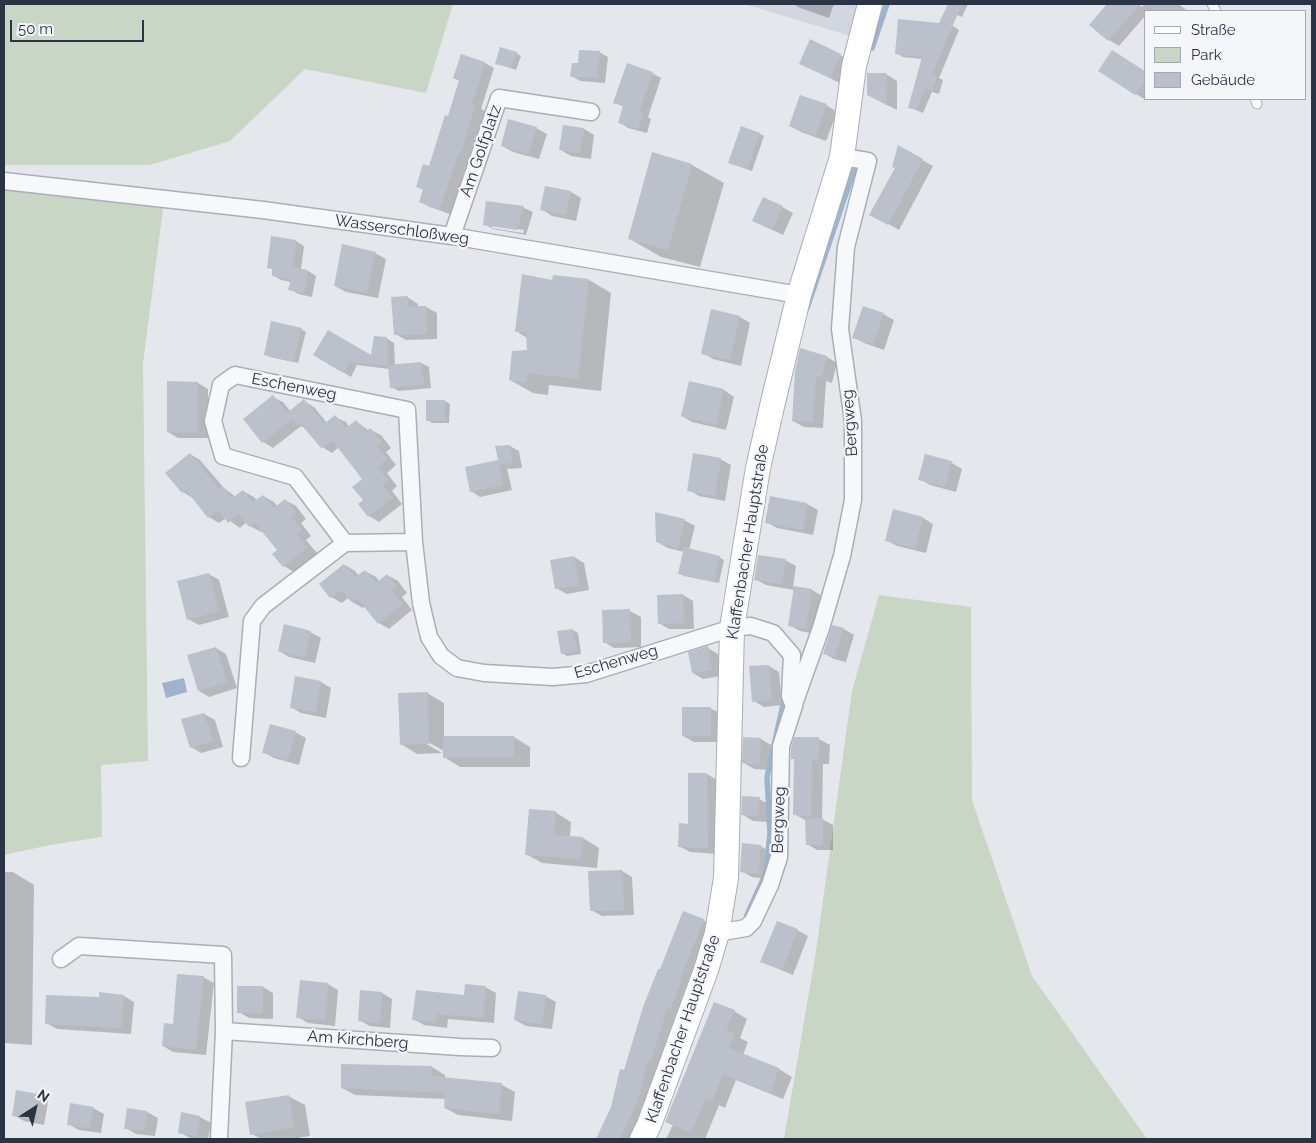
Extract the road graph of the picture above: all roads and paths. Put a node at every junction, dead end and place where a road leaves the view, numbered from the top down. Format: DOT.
graph roads {
  1 [pos="870,4"];
  2 [pos="591,112"];
  3 [pos="842,157"];
  4 [pos="4,181"];
  5 [pos="452,236"];
  6 [pos="799,294"];
  7 [pos="345,542"];
  8 [pos="414,542"];
  9 [pos="741,627"];
  10 [pos="794,706"];
  11 [pos="241,758"];
  12 [pos="718,933"];
  13 [pos="61,959"];
  14 [pos="224,1031"];
  15 [pos="492,1048"];
  16 [pos="219,1139"];
  17 [pos="642,1139"];
  1 -- 3 [label="street, Klaffenbacher Hauptstraße"];
  2 -- 5 [label="street, Am Golfplatz"];
  3 -- 6 [label="street, Klaffenbacher Hauptstraße"];
  3 -- 10 [label="street, Bergweg"];
  4 -- 5 [label="street, Wasserschloßweg"];
  5 -- 6 [label="street, Wasserschloßweg"];
  6 -- 9 [label="street, Klaffenbacher Hauptstraße"];
  7 -- 8 [label="street"];
  7 -- 8 [label="street, Eschenweg"];
  7 -- 11 [label="street"];
  8 -- 9 [label="street, Eschenweg"];
  9 -- 10 [label="street, Bergweg"];
  9 -- 12 [label="street, Klaffenbacher Hauptstraße"];
  10 -- 12 [label="street, Bergweg"];
  12 -- 17 [label="street, Klaffenbacher Hauptstraße"];
  13 -- 14 [label="street"];
  14 -- 15 [label="street, Am Kirchberg"];
  14 -- 16 [label="street"];
}
